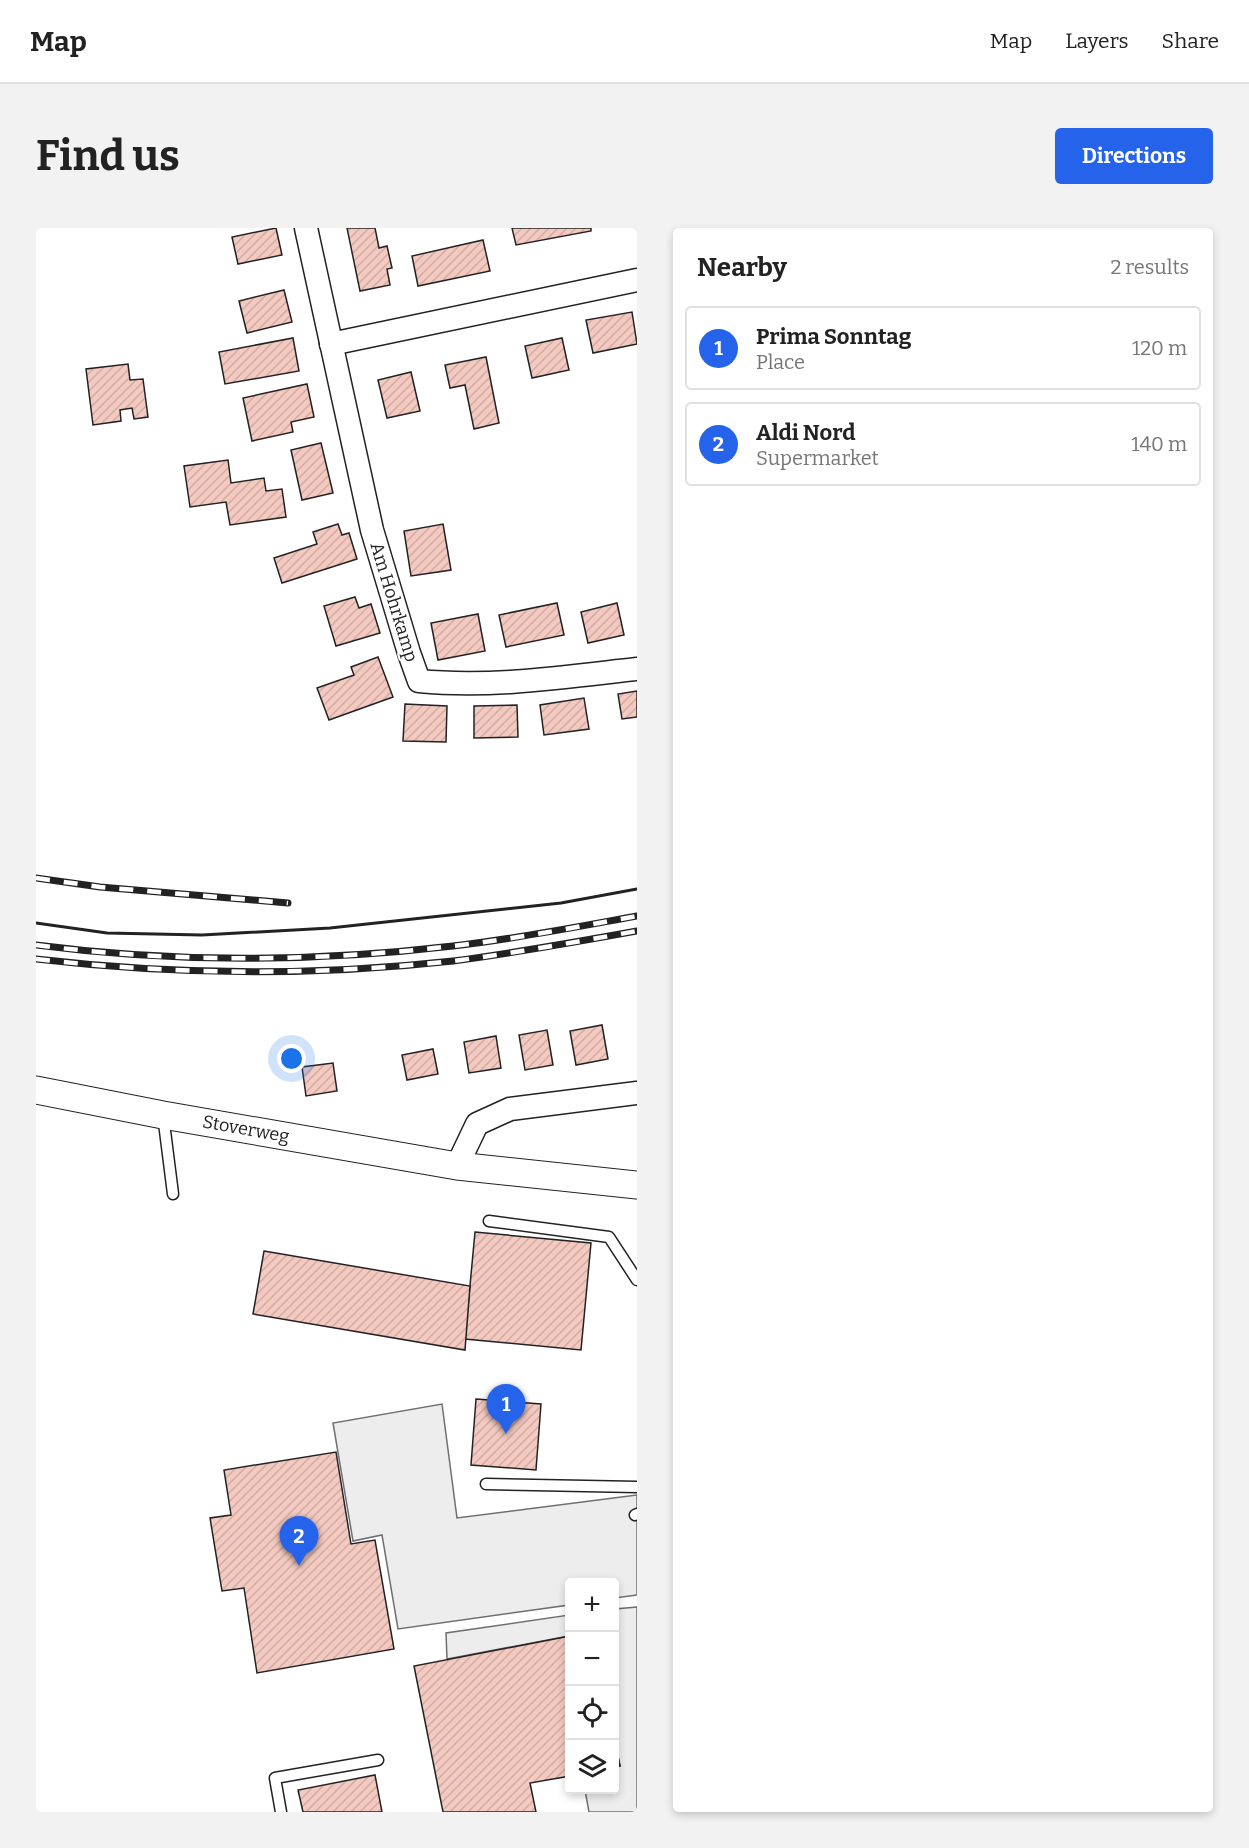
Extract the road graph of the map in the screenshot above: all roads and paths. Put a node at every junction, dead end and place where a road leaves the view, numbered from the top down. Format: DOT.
graph roads {
  1 [pos="306,228"];
  2 [pos="637,280"];
  3 [pos="331,344"];
  4 [pos="637,669"];
  5 [pos="36,1090"];
  6 [pos="637,1093"];
  7 [pos="163,1115"];
  8 [pos="458,1166"];
  9 [pos="637,1185"];
  10 [pos="173,1194"];
  11 [pos="489,1221"];
  12 [pos="637,1280"];
  13 [pos="486,1484"];
  14 [pos="637,1487"];
  15 [pos="378,1760"];
  16 [pos="281,1812"];
  1 -- 3 [label="street, Am Hohrkamp"];
  2 -- 3 [label="street"];
  3 -- 4 [label="street, Am Hohrkamp"];
  5 -- 7 [label="street, Stoverweg"];
  6 -- 8 [label="street"];
  7 -- 8 [label="street, Stoverweg"];
  7 -- 10 [label="lane"];
  8 -- 9 [label="street, Stoverweg"];
  11 -- 12 [label="lane"];
  13 -- 14 [label="lane"];
  15 -- 16 [label="lane"];
}
